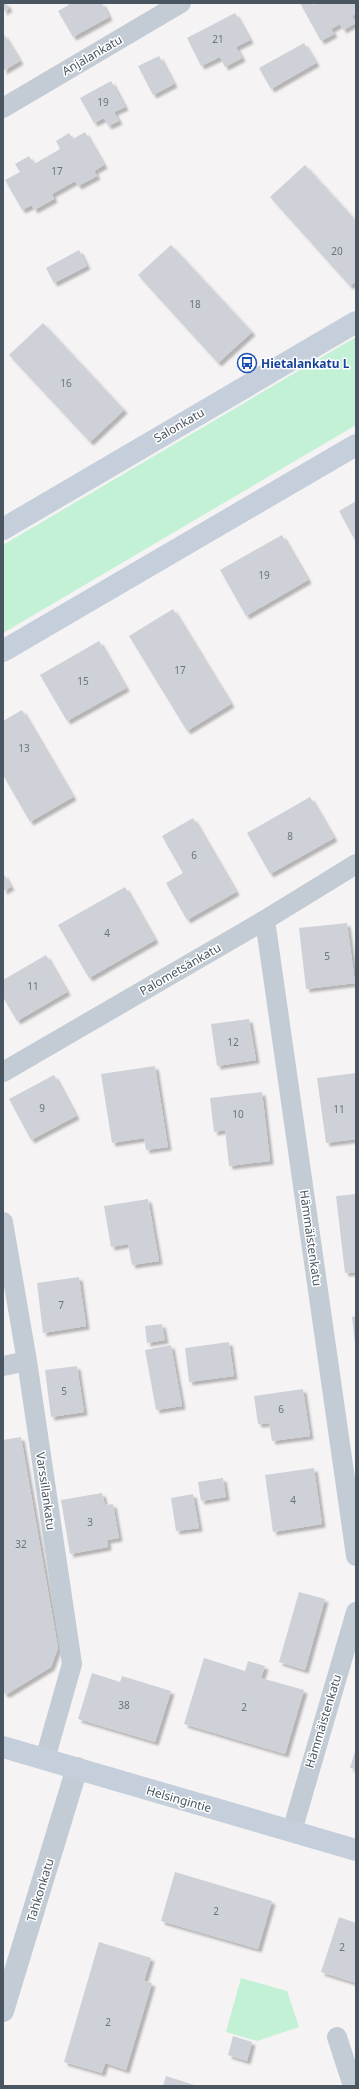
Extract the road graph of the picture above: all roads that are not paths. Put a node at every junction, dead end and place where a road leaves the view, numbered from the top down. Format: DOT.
graph roads {
  1 [pos="181,3"];
  2 [pos="3,108"];
  3 [pos="356,322"];
  4 [pos="356,444"];
  5 [pos="3,529"];
  6 [pos="3,651"];
  7 [pos="356,864"];
  8 [pos="265,920"];
  9 [pos="3,1072"];
  10 [pos="3,1222"];
  11 [pos="27,1361"];
  12 [pos="3,1366"];
  13 [pos="356,1556"];
  14 [pos="356,1612"];
  15 [pos="3,1747"];
  16 [pos="45,1759"];
  17 [pos="77,1768"];
  18 [pos="292,1831"];
  19 [pos="356,1850"];
  20 [pos="3,2011"];
  21 [pos="337,2037"];
  22 [pos="353,2086"];
  1 -- 2 [label="street, Anjalankatu"];
  3 -- 5 [label="main road, Salonkatu"];
  4 -- 6 [label="main road"];
  7 -- 8 [label="street, Palometsänkatu"];
  8 -- 9 [label="street, Palometsänkatu"];
  8 -- 13 [label="street, Hämmäistenkatu"];
  10 -- 11 [label="street, Varssillankatu"];
  11 -- 12 [label="street"];
  11 -- 16 [label="street, Varssillankatu"];
  14 -- 18 [label="street, Hämmäistenkatu"];
  15 -- 16 [label="main road, Helsingintie"];
  16 -- 17 [label="main road, Helsingintie"];
  17 -- 18 [label="main road, Helsingintie"];
  17 -- 20 [label="street, Tahkonkatu"];
  18 -- 19 [label="main road, Helsingintie"];
  21 -- 22 [label="street"];
}
